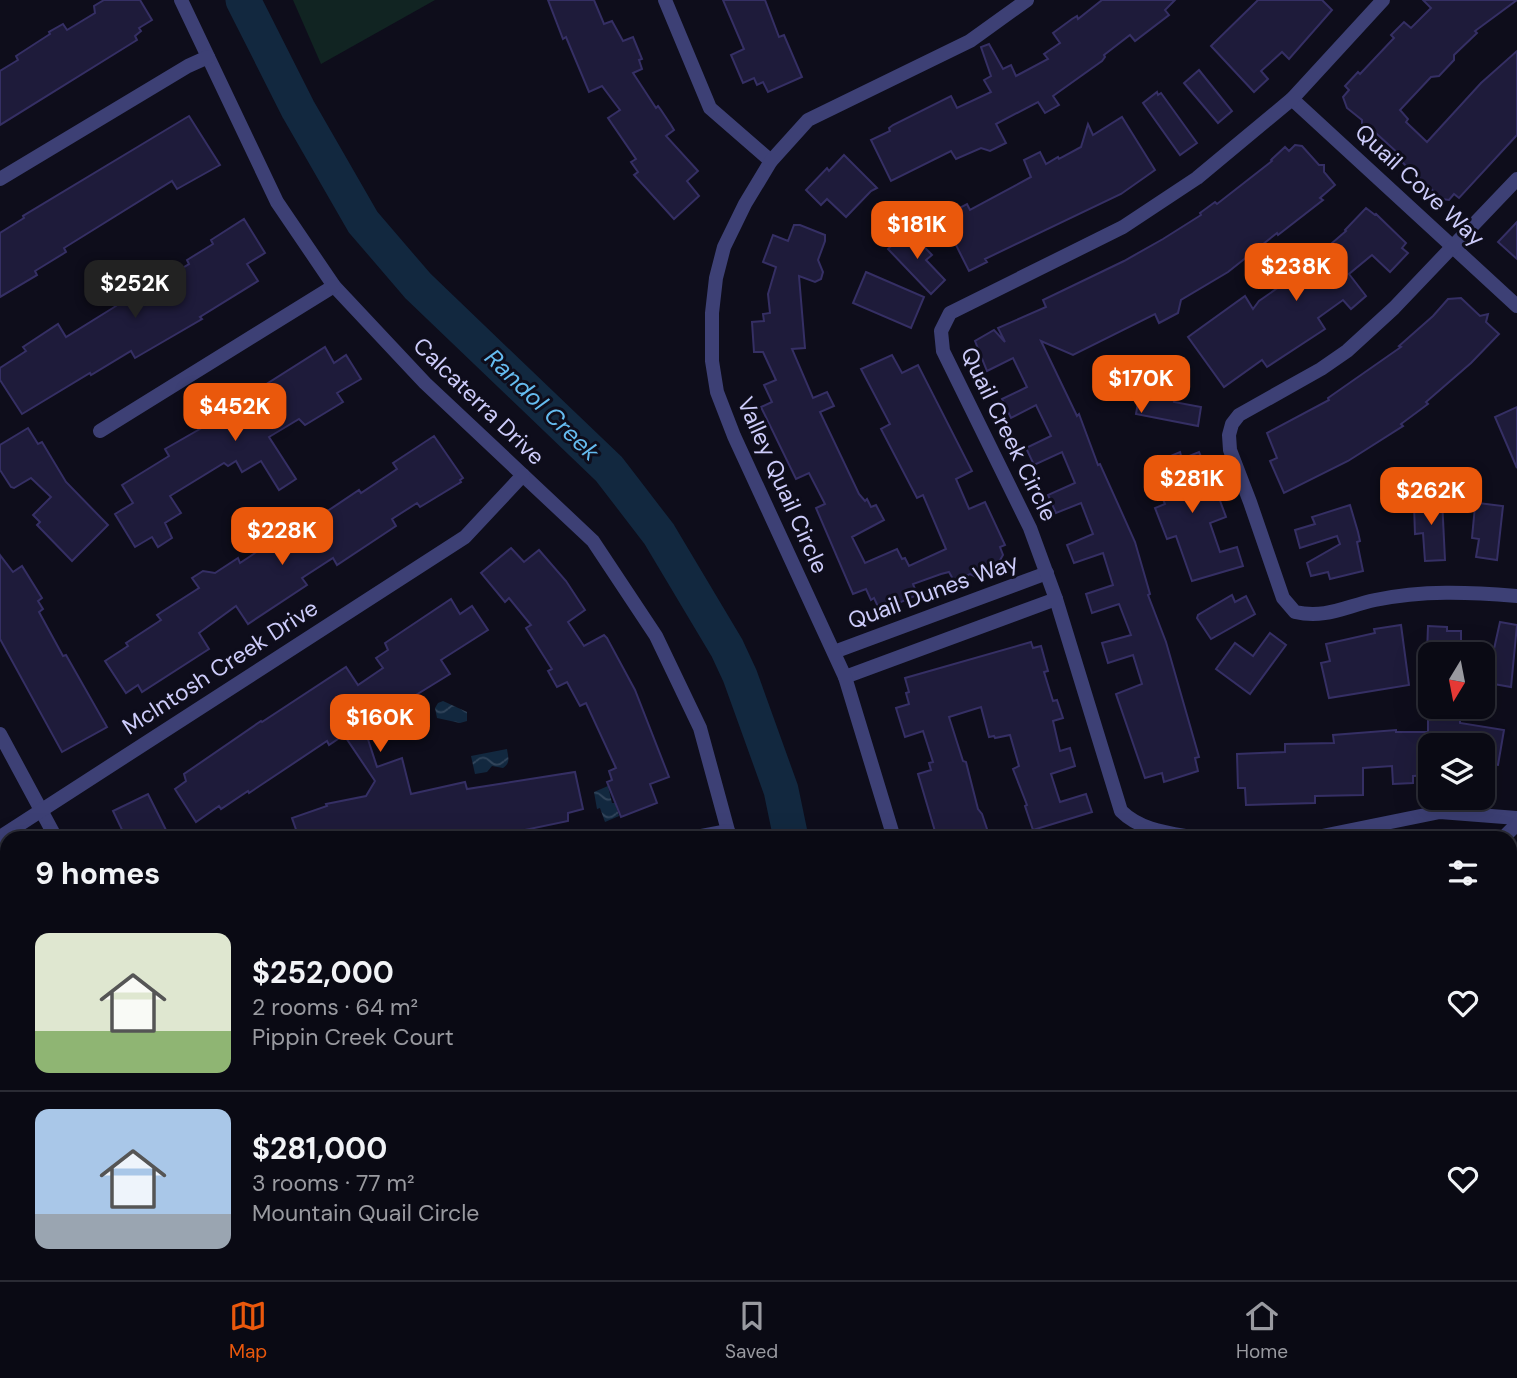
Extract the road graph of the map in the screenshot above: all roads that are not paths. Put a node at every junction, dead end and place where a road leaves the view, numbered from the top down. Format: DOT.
graph roads {
  1 [pos="181,0"];
  2 [pos="665,0"];
  3 [pos="1027,0"];
  4 [pos="1383,0"];
  5 [pos="208,57"];
  6 [pos="1292,99"];
  7 [pos="771,161"];
  8 [pos="0,179"];
  9 [pos="1517,179"];
  10 [pos="1453,246"];
  11 [pos="334,286"];
  12 [pos="1517,306"];
  13 [pos="100,431"];
  14 [pos="523,475"];
  15 [pos="1047,573"];
  16 [pos="1517,596"];
  17 [pos="1056,599"];
  18 [pos="834,652"];
  19 [pos="845,677"];
  20 [pos="0,734"];
  21 [pos="42,809"];
  22 [pos="1517,821"];
  23 [pos="9,831"];
  24 [pos="53,831"];
  25 [pos="728,831"];
  26 [pos="892,831"];
  27 [pos="1161,831"];
  28 [pos="1347,831"];
  1 -- 5 [label="street, Calcaterra Drive"];
  2 -- 7 [label="street"];
  3 -- 7 [label="street, Valley Quail Circle"];
  4 -- 6 [label="street, Quail Creek Circle"];
  5 -- 8 [label="street"];
  5 -- 11 [label="street, Calcaterra Drive"];
  6 -- 10 [label="street, Quail Cove Way"];
  6 -- 15 [label="street, Quail Creek Circle"];
  7 -- 18 [label="street, Valley Quail Circle"];
  9 -- 10 [label="street"];
  10 -- 12 [label="street, Quail Cove Way"];
  10 -- 16 [label="street"];
  11 -- 13 [label="street"];
  11 -- 14 [label="street, Calcaterra Drive"];
  14 -- 21 [label="street, McIntosh Creek Drive"];
  14 -- 25 [label="street, Calcaterra Drive"];
  15 -- 17 [label="street, Quail Creek Circle"];
  15 -- 18 [label="street, Quail Dunes Way"];
  17 -- 19 [label="street"];
  17 -- 27 [label="street, Quail Creek Circle"];
  18 -- 19 [label="street, Valley Quail Circle"];
  19 -- 26 [label="street, Valley Quail Circle"];
  20 -- 21 [label="street"];
  21 -- 23 [label="street, McIntosh Creek Drive"];
  21 -- 24 [label="street"];
  22 -- 28 [label="street"];
}
